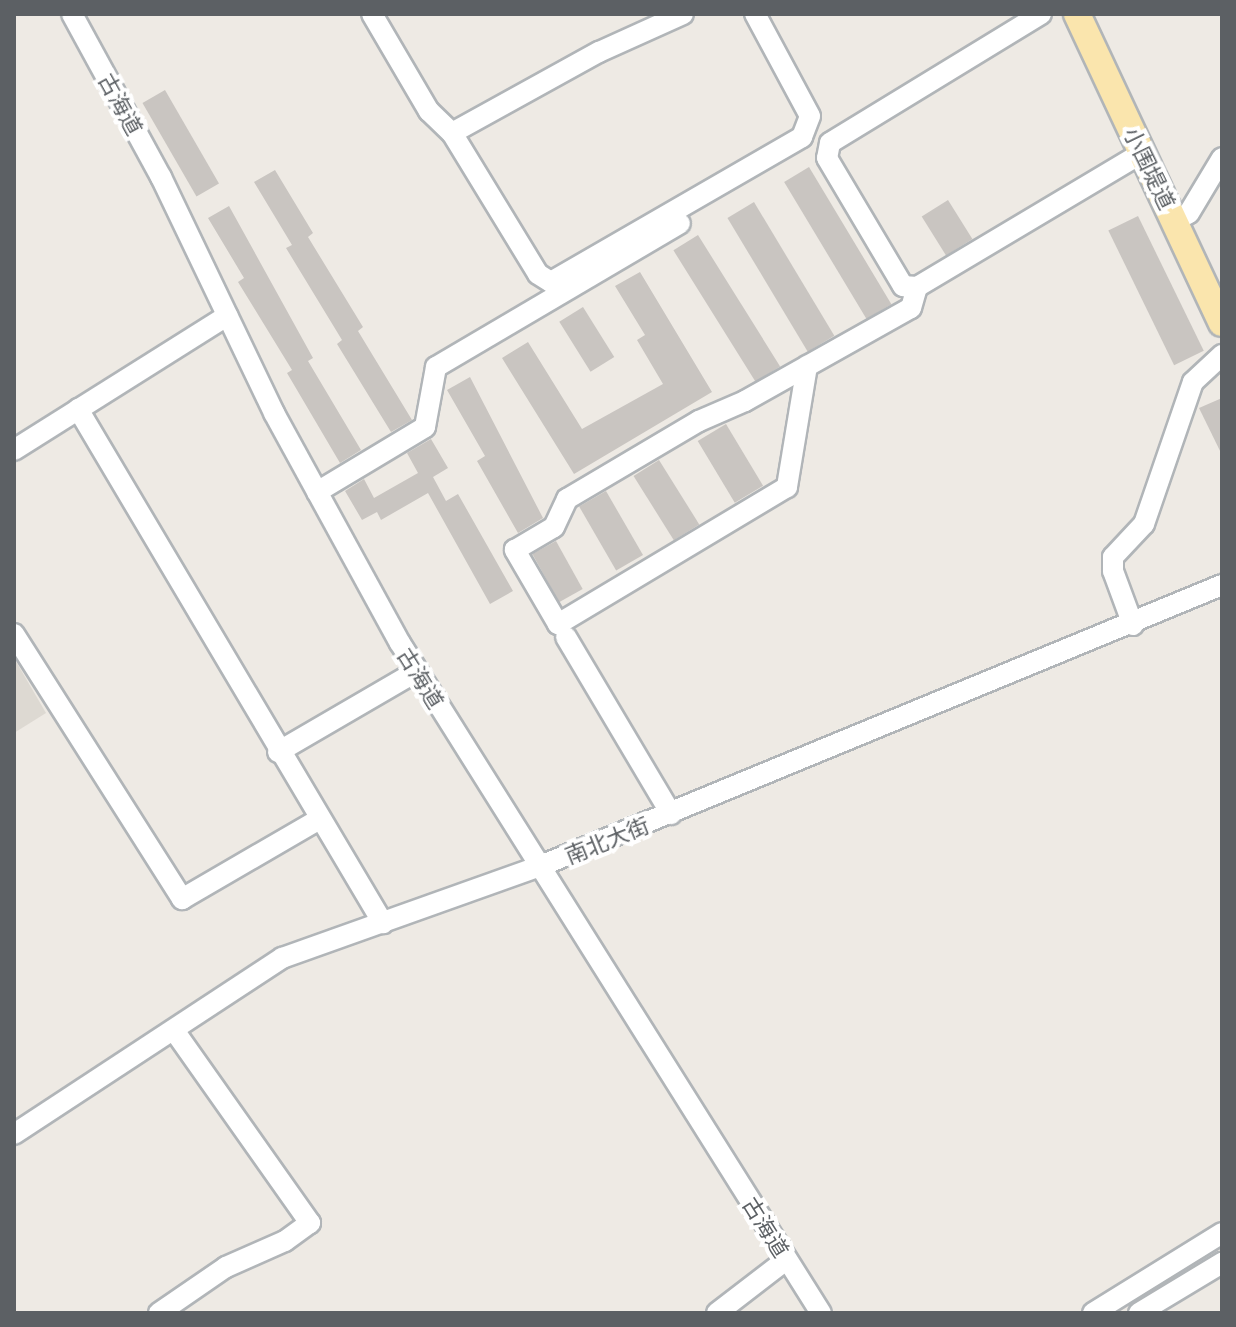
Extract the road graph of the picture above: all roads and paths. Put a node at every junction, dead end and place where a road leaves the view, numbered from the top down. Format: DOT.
graph roads {
  1 [pos="72,14"];
  2 [pos="372,14"];
  3 [pos="683,14"];
  4 [pos="755,14"];
  5 [pos="1041,14"];
  6 [pos="1077,14"];
  7 [pos="1094,14"];
  8 [pos="452,133"];
  9 [pos="1142,153"];
  10 [pos="1222,158"];
  11 [pos="762,175"];
  12 [pos="1182,217"];
  13 [pos="1222,282"];
  14 [pos="917,287"];
  15 [pos="227,316"];
  16 [pos="1222,323"];
  17 [pos="1222,355"];
  18 [pos="807,366"];
  19 [pos="78,409"];
  20 [pos="14,450"];
  21 [pos="317,492"];
  22 [pos="1222,585"];
  23 [pos="1133,625"];
  24 [pos="14,634"];
  25 [pos="566,637"];
  26 [pos="417,671"];
  27 [pos="278,752"];
  28 [pos="671,814"];
  29 [pos="318,820"];
  30 [pos="538,867"];
  31 [pos="383,923"];
  32 [pos="174,1030"];
  33 [pos="14,1134"];
  34 [pos="1222,1233"];
  35 [pos="787,1259"];
  36 [pos="1222,1263"];
  37 [pos="159,1313"];
  38 [pos="717,1313"];
  39 [pos="821,1313"];
  40 [pos="1093,1313"];
  41 [pos="1139,1313"];
  1 -- 15 [label="street, 古海道"];
  2 -- 8 [label="street"];
  3 -- 8 [label="street"];
  4 -- 8 [label="street"];
  5 -- 14 [label="street"];
  6 -- 9 [label="main road, 小围堤道"];
  7 -- 12 [label="main road, 小围堤道"];
  9 -- 12 [label="main road, 小围堤道"];
  9 -- 14 [label="street"];
  10 -- 12 [label="street"];
  11 -- 21 [label="street"];
  12 -- 13 [label="main road, 小围堤道"];
  12 -- 16 [label="main road, 小围堤道"];
  14 -- 18 [label="street"];
  15 -- 19 [label="street"];
  15 -- 21 [label="street, 古海道"];
  17 -- 23 [label="street"];
  18 -- 18 [label="street"];
  19 -- 20 [label="street"];
  19 -- 27 [label="street"];
  21 -- 26 [label="street, 古海道"];
  22 -- 23 [label="street, 南北大街"];
  23 -- 28 [label="street, 南北大街"];
  24 -- 29 [label="street"];
  25 -- 28 [label="street"];
  26 -- 27 [label="street"];
  26 -- 30 [label="street, 古海道"];
  27 -- 29 [label="street"];
  28 -- 30 [label="street, 南北大街"];
  29 -- 31 [label="street"];
  30 -- 31 [label="street, 南北大街"];
  30 -- 35 [label="street, 古海道"];
  31 -- 32 [label="street, 南北大街"];
  32 -- 33 [label="street, 南北大街"];
  32 -- 37 [label="street"];
  34 -- 40 [label="street"];
  35 -- 38 [label="street"];
  35 -- 39 [label="street, 古海道"];
  36 -- 41 [label="street"];
}
